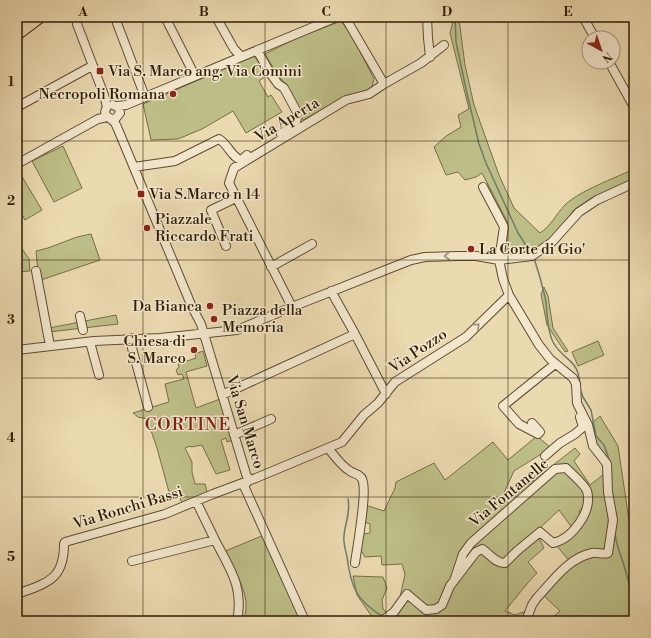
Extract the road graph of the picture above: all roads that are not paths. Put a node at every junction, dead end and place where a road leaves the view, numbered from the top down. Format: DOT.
graph roads {
  1 [pos="29,17"];
  2 [pos="41,17"];
  3 [pos="76,17"];
  4 [pos="165,17"];
  5 [pos="216,17"];
  6 [pos="337,17"];
  7 [pos="345,17"];
  8 [pos="427,17"];
  9 [pos="583,17"];
  10 [pos="117,23"];
  11 [pos="17,26"];
  12 [pos="590,30"];
  13 [pos="17,35"];
  14 [pos="444,45"];
  15 [pos="257,50"];
  16 [pos="430,57"];
  17 [pos="238,58"];
  18 [pos="92,66"];
  19 [pos="613,70"];
  20 [pos="195,76"];
  21 [pos="384,84"];
  22 [pos="145,97"];
  23 [pos="17,107"];
  24 [pos="634,107"];
  25 [pos="112,114"];
  26 [pos="17,164"];
  27 [pos="134,167"];
  28 [pos="634,183"];
  29 [pos="483,187"];
  30 [pos="236,198"];
  31 [pos="312,244"];
  32 [pos="226,246"];
  33 [pos="500,260"];
  34 [pos="271,267"];
  35 [pos="36,271"];
  36 [pos="331,291"];
  37 [pos="509,295"];
  38 [pos="292,307"];
  39 [pos="80,316"];
  40 [pos="83,330"];
  41 [pos="204,334"];
  42 [pos="355,334"];
  43 [pos="132,338"];
  44 [pos="90,342"];
  45 [pos="49,349"];
  46 [pos="17,350"];
  47 [pos="555,364"];
  48 [pos="99,375"];
  49 [pos="386,394"];
  50 [pos="222,395"];
  51 [pos="577,403"];
  52 [pos="148,407"];
  53 [pos="271,419"];
  54 [pos="532,423"];
  55 [pos="234,435"];
  56 [pos="328,448"];
  57 [pos="545,456"];
  58 [pos="249,480"];
  59 [pos="196,501"];
  60 [pos="215,540"];
  61 [pos="132,561"];
  62 [pos="355,563"];
  63 [pos="454,581"];
  64 [pos="17,594"];
  65 [pos="237,621"];
  66 [pos="305,621"];
  67 [pos="382,621"];
  68 [pos="526,621"];
  1 -- 11 [label="main road"];
  2 -- 13 [label="main road"];
  3 -- 18 [label="street, Via San Marco"];
  4 -- 20 [label="street"];
  5 -- 17 [label="street"];
  6 -- 15 [label="street"];
  7 -- 21 [label="street"];
  8 -- 16 [label="street"];
  9 -- 12 [label="street"];
  10 -- 22 [label="street"];
  14 -- 16 [label="street, Via Aperta"];
  15 -- 17 [label="street"];
  15 -- 27 [label="street, Via Aperta"];
  16 -- 21 [label="street, Via Aperta"];
  17 -- 20 [label="street"];
  18 -- 23 [label="street"];
  18 -- 25 [label="street, Via San Marco"];
  19 -- 24 [label="street"];
  20 -- 22 [label="street"];
  21 -- 30 [label="street, Via Aperta"];
  22 -- 25 [label="street"];
  25 -- 26 [label="street"];
  25 -- 27 [label="street, Via San Marco"];
  27 -- 41 [label="street, Via San Marco"];
  28 -- 33 [label="street"];
  29 -- 33 [label="street"];
  30 -- 32 [label="street"];
  30 -- 34 [label="street, Via Aperta"];
  31 -- 34 [label="street"];
  33 -- 36 [label="street, one-way"];
  33 -- 37 [label="street"];
  34 -- 38 [label="street, Via Aperta"];
  35 -- 45 [label="street"];
  36 -- 38 [label="street"];
  36 -- 42 [label="street"];
  37 -- 47 [label="street"];
  49 -- 37 [label="street, Via Pozzo, one-way"];
  38 -- 41 [label="street"];
  39 -- 40 [label="street"];
  41 -- 43 [label="street"];
  41 -- 50 [label="street, Via San Marco"];
  42 -- 49 [label="street"];
  42 -- 50 [label="street"];
  43 -- 44 [label="street"];
  43 -- 52 [label="street"];
  44 -- 45 [label="street"];
  44 -- 48 [label="street"];
  45 -- 46 [label="street"];
  47 -- 51 [label="street"];
  47 -- 54 [label="street"];
  49 -- 56 [label="street, Via Pozzo"];
  50 -- 55 [label="street, Via San Marco"];
  51 -- 57 [label="street"];
  51 -- 68 [label="street"];
  53 -- 55 [label="street"];
  55 -- 58 [label="street, Via San Marco"];
  56 -- 58 [label="street, Via Pozzo"];
  56 -- 62 [label="street"];
  58 -- 59 [label="street, Via Ronchi Bassi"];
  58 -- 66 [label="street"];
  59 -- 60 [label="street"];
  59 -- 64 [label="street, Via Ronchi Bassi"];
  60 -- 61 [label="street"];
  60 -- 65 [label="street"];
  63 -- 63 [label="street, Via Fontanelle"];
  63 -- 67 [label="street, Via Fontanelle"];
}
